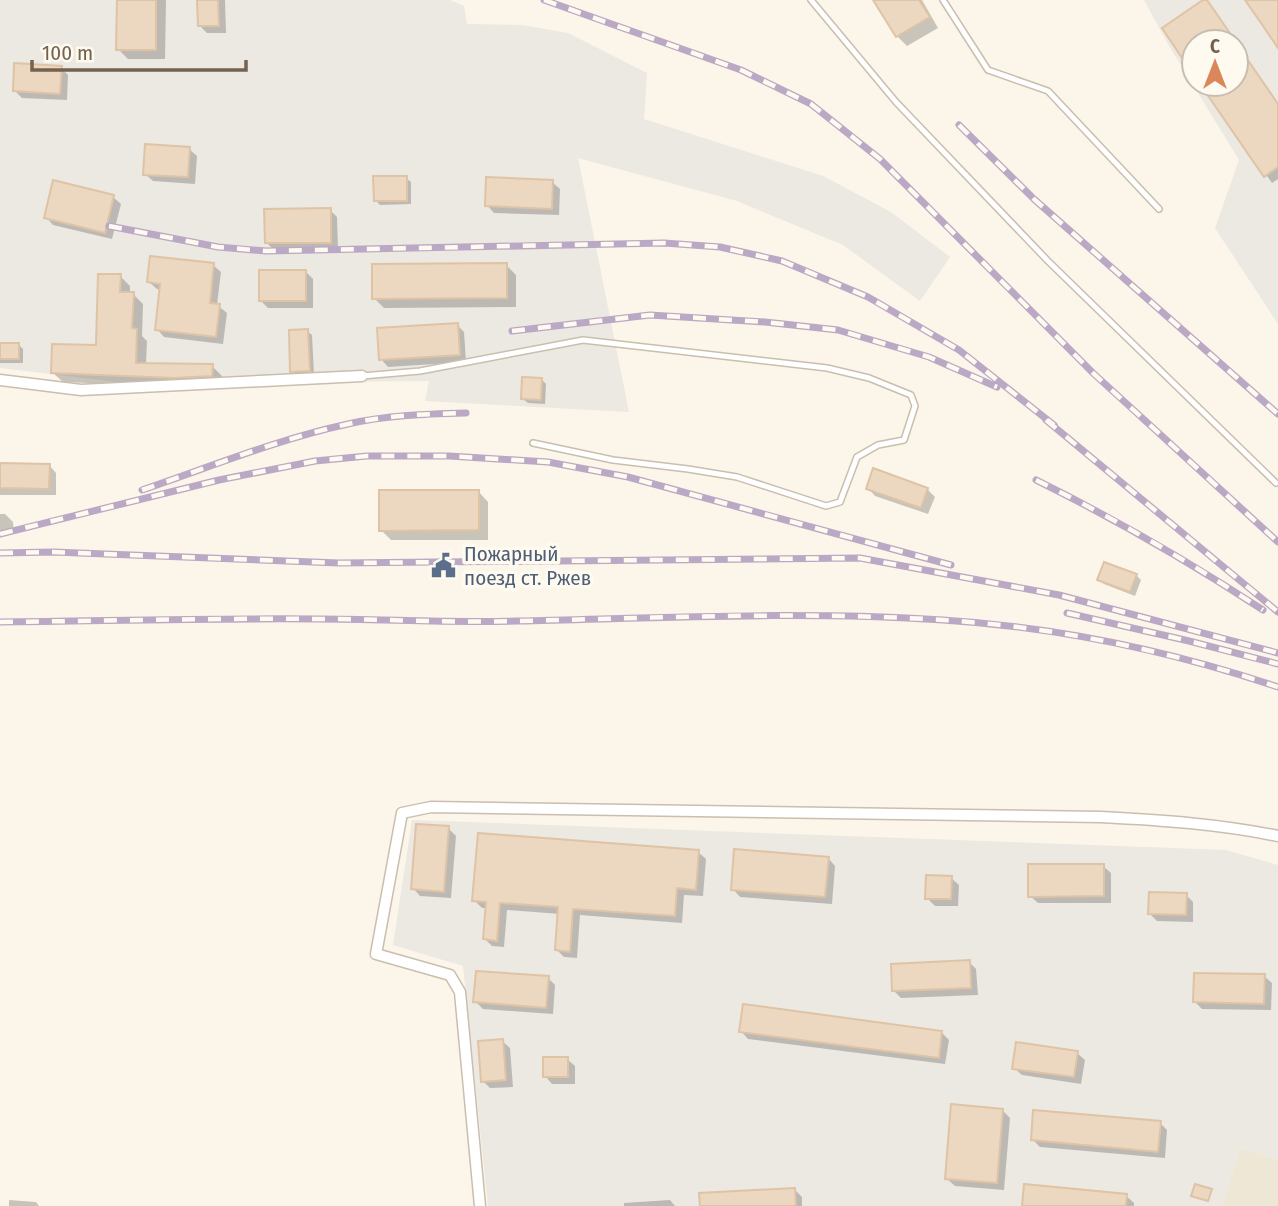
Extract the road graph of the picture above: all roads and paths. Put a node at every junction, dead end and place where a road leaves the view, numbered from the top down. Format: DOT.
graph roads {
  1 [pos="811,0"];
  2 [pos="943,0"];
  3 [pos="1159,209"];
  4 [pos="362,376"];
  5 [pos="0,380"];
  6 [pos="533,443"];
  7 [pos="1276,483"];
  8 [pos="1278,836"];
  9 [pos="480,1206"];
  1 -- 7 [label="lane"];
  2 -- 3 [label="lane"];
  4 -- 5 [label="street"];
  4 -- 6 [label="lane"];
  8 -- 9 [label="street"];
}
